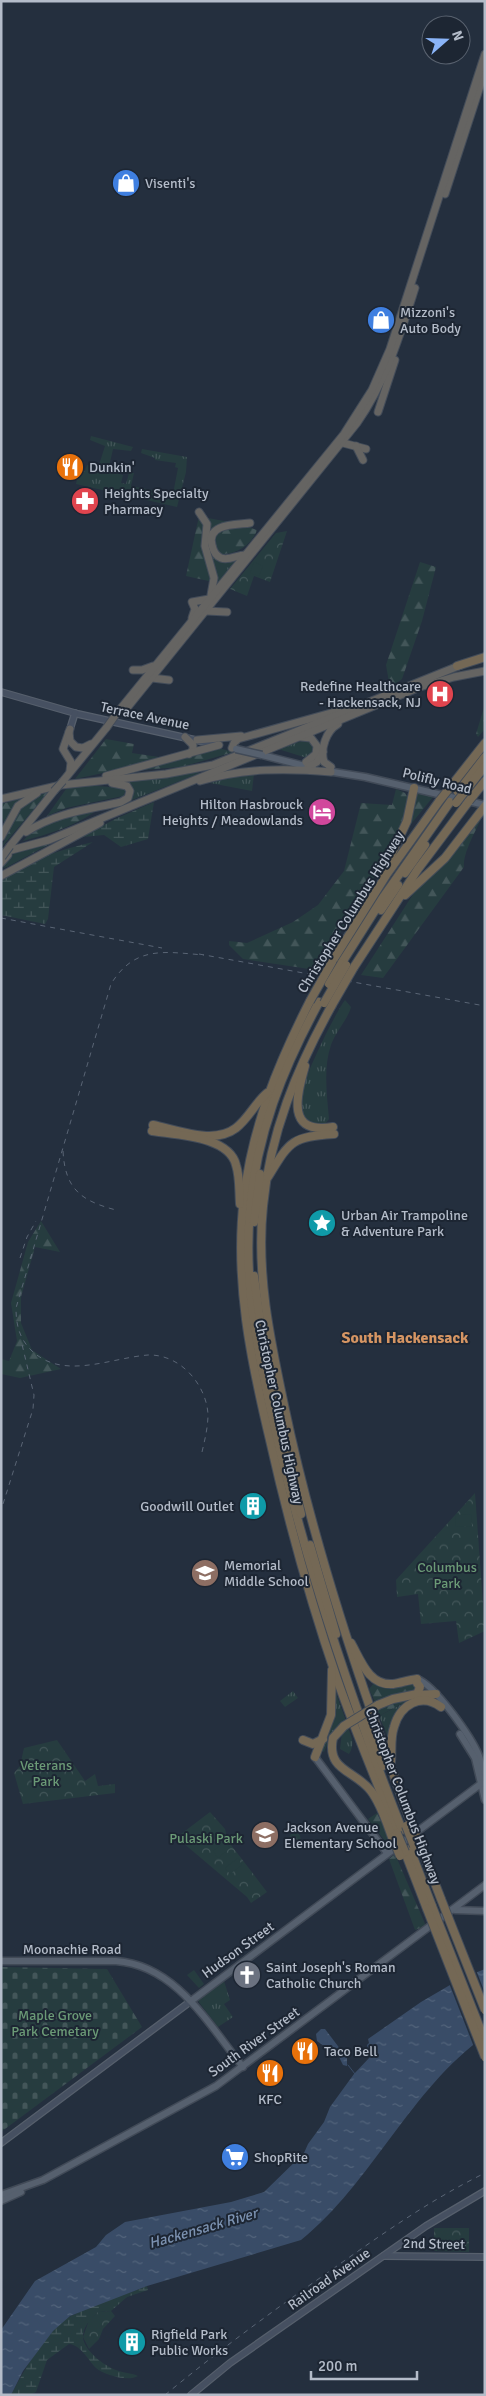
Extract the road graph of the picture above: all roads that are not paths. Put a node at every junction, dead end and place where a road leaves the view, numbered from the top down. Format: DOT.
graph roads {
  1 [pos="485,54"];
  2 [pos="485,71"];
  3 [pos="398,342"];
  4 [pos="378,412"];
  5 [pos="343,443"];
  6 [pos="356,446"];
  7 [pos="366,449"];
  8 [pos="362,460"];
  9 [pos="200,512"];
  10 [pos="281,515"];
  11 [pos="250,523"];
  12 [pos="264,536"];
  13 [pos="245,555"];
  14 [pos="218,596"];
  15 [pos="209,599"];
  16 [pos="206,612"];
  17 [pos="191,621"];
  18 [pos="485,656"];
  19 [pos="161,663"];
  20 [pos="457,666"];
  21 [pos="485,671"];
  22 [pos="152,678"];
  23 [pos="136,689"];
  24 [pos="1,692"];
  25 [pos="378,702"];
  26 [pos="75,713"];
  27 [pos="120,714"];
  28 [pos="109,727"];
  29 [pos="70,729"];
  30 [pos="261,733"];
  31 [pos="185,737"];
  32 [pos="298,737"];
  33 [pos="197,740"];
  34 [pos="94,743"];
  35 [pos="485,743"];
  36 [pos="219,745"];
  37 [pos="234,749"];
  38 [pos="323,751"];
  39 [pos="185,755"];
  40 [pos="485,757"];
  41 [pos="310,764"];
  42 [pos="485,766"];
  43 [pos="331,769"];
  44 [pos="67,778"];
  45 [pos="384,781"];
  46 [pos="485,781"];
  47 [pos="86,782"];
  48 [pos="414,788"];
  49 [pos="56,789"];
  50 [pos="162,792"];
  51 [pos="460,793"];
  52 [pos="1,799"];
  53 [pos="135,804"];
  54 [pos="485,805"];
  55 [pos="26,832"];
  56 [pos="1,837"];
  57 [pos="13,846"];
  58 [pos="3,855"];
  59 [pos="1,863"];
  60 [pos="1,876"];
  61 [pos="374,895"];
  62 [pos="398,901"];
  63 [pos="347,965"];
  64 [pos="325,1004"];
  65 [pos="310,1046"];
  66 [pos="269,1092"];
  67 [pos="266,1181"];
  68 [pos="242,1228"];
  69 [pos="342,1626"];
  70 [pos="331,1661"];
  71 [pos="404,1672"];
  72 [pos="417,1681"];
  73 [pos="396,1683"];
  74 [pos="436,1694"];
  75 [pos="410,1696"];
  76 [pos="441,1707"];
  77 [pos="323,1739"];
  78 [pos="303,1740"];
  79 [pos="315,1757"];
  80 [pos="390,1767"];
  81 [pos="483,1768"];
  82 [pos="483,1782"];
  83 [pos="467,1794"];
  84 [pos="485,1800"];
  85 [pos="402,1830"];
  86 [pos="409,1849"];
  87 [pos="387,1853"];
  88 [pos="485,1885"];
  89 [pos="434,1904"];
  90 [pos="451,1911"];
  91 [pos="485,1911"];
  92 [pos="1,1961"];
  93 [pos="191,2001"];
  94 [pos="485,2010"];
  95 [pos="485,2026"];
  96 [pos="485,2040"];
  97 [pos="485,2057"];
  98 [pos="243,2067"];
  99 [pos="4,2141"];
  100 [pos="43,2180"];
  101 [pos="485,2191"];
  102 [pos="1,2195"];
  103 [pos="1,2201"];
  104 [pos="384,2256"];
  105 [pos="485,2257"];
  106 [pos="191,2395"];
  1 -- 10 [label="highway"];
  2 -- 3 [label="highway"];
  3 -- 4 [label="highway"];
  3 -- 5 [label="highway"];
  5 -- 6 [label="highway"];
  5 -- 10 [label="highway"];
  6 -- 7 [label="highway"];
  6 -- 8 [label="highway"];
  9 -- 15 [label="highway"];
  10 -- 12 [label="highway"];
  11 -- 13 [label="highway"];
  12 -- 13 [label="highway"];
  12 -- 14 [label="highway"];
  13 -- 15 [label="highway"];
  14 -- 16 [label="highway"];
  14 -- 16 [label="highway"];
  15 -- 17 [label="highway"];
  15 -- 17 [label="highway"];
  16 -- 19 [label="highway"];
  17 -- 19 [label="highway"];
  18 -- 20 [label="highway"];
  19 -- 22 [label="highway"];
  19 -- 22 [label="highway"];
  19 -- 23 [label="highway"];
  19 -- 23 [label="highway"];
  20 -- 25 [label="highway"];
  21 -- 25 [label="highway"];
  22 -- 27 [label="highway"];
  23 -- 27 [label="highway"];
  24 -- 26 [label="main road, Terrace Avenue"];
  25 -- 30 [label="highway"];
  25 -- 32 [label="highway"];
  25 -- 38 [label="highway"];
  25 -- 47 [label="highway"];
  26 -- 29 [label="main road"];
  26 -- 31 [label="main road, Terrace Avenue"];
  27 -- 28 [label="highway, bridge"];
  28 -- 34 [label="highway"];
  28 -- 44 [label="highway"];
  29 -- 34 [label="highway"];
  29 -- 44 [label="highway"];
  30 -- 33 [label="highway"];
  30 -- 37 [label="highway"];
  31 -- 33 [label="main road, Terrace Avenue"];
  31 -- 39 [label="highway"];
  32 -- 41 [label="highway"];
  32 -- 50 [label="highway"];
  33 -- 36 [label="main road, Terrace Avenue"];
  34 -- 44 [label="highway"];
  35 -- 61 [label="highway, Christopher Columbus Highway, bridge"];
  36 -- 37 [label="main road, Terrace Avenue"];
  36 -- 39 [label="highway"];
  37 -- 41 [label="main road, Terrace Avenue, bridge"];
  38 -- 41 [label="highway"];
  38 -- 43 [label="highway"];
  39 -- 47 [label="highway"];
  40 -- 51 [label="highway, Christopher Columbus Highway"];
  41 -- 43 [label="main road, Terrace Avenue"];
  42 -- 51 [label="highway, Christopher Columbus Highway"];
  43 -- 45 [label="main road, Terrace Avenue"];
  43 -- 50 [label="highway"];
  44 -- 49 [label="highway"];
  45 -- 48 [label="main road, Polifly Road"];
  46 -- 62 [label="highway, Christopher Columbus Highway, bridge"];
  47 -- 49 [label="highway"];
  47 -- 55 [label="highway"];
  48 -- 54 [label="main road, Polifly Road"];
  48 -- 61 [label="highway"];
  49 -- 52 [label="highway"];
  49 -- 55 [label="highway"];
  49 -- 56 [label="highway"];
  49 -- 57 [label="highway"];
  50 -- 53 [label="highway"];
  51 -- 63 [label="highway, Christopher Columbus Highway"];
  53 -- 58 [label="highway"];
  53 -- 60 [label="highway"];
  54 -- 62 [label="highway"];
  55 -- 57 [label="highway"];
  57 -- 58 [label="highway, bridge"];
  58 -- 59 [label="highway"];
  61 -- 66 [label="highway, Christopher Columbus Highway, bridge"];
  62 -- 63 [label="highway, Christopher Columbus Highway"];
  63 -- 64 [label="highway, Christopher Columbus Highway, bridge"];
  64 -- 65 [label="highway, Christopher Columbus Highway"];
  64 -- 85 [label="highway, Christopher Columbus Highway"];
  65 -- 67 [label="highway, Christopher Columbus Highway"];
  65 -- 67 [label="highway"];
  66 -- 68 [label="highway, Christopher Columbus Highway"];
  66 -- 68 [label="highway"];
  67 -- 69 [label="highway, Christopher Columbus Highway"];
  68 -- 70 [label="highway, Christopher Columbus Highway"];
  69 -- 73 [label="highway"];
  69 -- 80 [label="highway, Christopher Columbus Highway"];
  70 -- 77 [label="highway"];
  70 -- 85 [label="highway, Christopher Columbus Highway"];
  71 -- 73 [label="highway"];
  72 -- 73 [label="highway"];
  72 -- 74 [label="main road"];
  72 -- 75 [label="highway"];
  74 -- 75 [label="highway"];
  74 -- 81 [label="main road"];
  75 -- 85 [label="highway, bridge"];
  76 -- 80 [label="highway"];
  76 -- 82 [label="main road"];
  77 -- 78 [label="highway"];
  77 -- 79 [label="highway"];
  79 -- 87 [label="main road"];
  80 -- 85 [label="highway, Christopher Columbus Highway"];
  81 -- 82 [label="main road"];
  82 -- 83 [label="main road, Hudson Street"];
  82 -- 84 [label="main road"];
  83 -- 84 [label="main road"];
  83 -- 87 [label="main road, Hudson Street"];
  85 -- 86 [label="highway, Christopher Columbus Highway, bridge"];
  85 -- 86 [label="highway, bridge"];
  86 -- 89 [label="highway, Christopher Columbus Highway"];
  86 -- 89 [label="highway, Christopher Columbus Highway"];
  87 -- 93 [label="main road, Hudson Street"];
  88 -- 90 [label="main road, South River Street"];
  89 -- 94 [label="highway, Christopher Columbus Highway, bridge"];
  89 -- 95 [label="highway, Christopher Columbus Highway"];
  89 -- 96 [label="highway, Christopher Columbus Highway, bridge"];
  89 -- 97 [label="highway, Christopher Columbus Highway, bridge"];
  90 -- 91 [label="main road"];
  90 -- 98 [label="main road, South River Street"];
  92 -- 93 [label="main road, Moonachie Road"];
  93 -- 98 [label="main road, Moonachie Road"];
  93 -- 99 [label="main road, Hudson Street"];
  98 -- 100 [label="main road, South River Street"];
  100 -- 102 [label="main road, South River Street"];
  100 -- 103 [label="main road"];
  101 -- 104 [label="main road, Railroad Avenue"];
  104 -- 105 [label="main road, 2nd Street"];
  104 -- 106 [label="main road, Railroad Avenue"];
}
